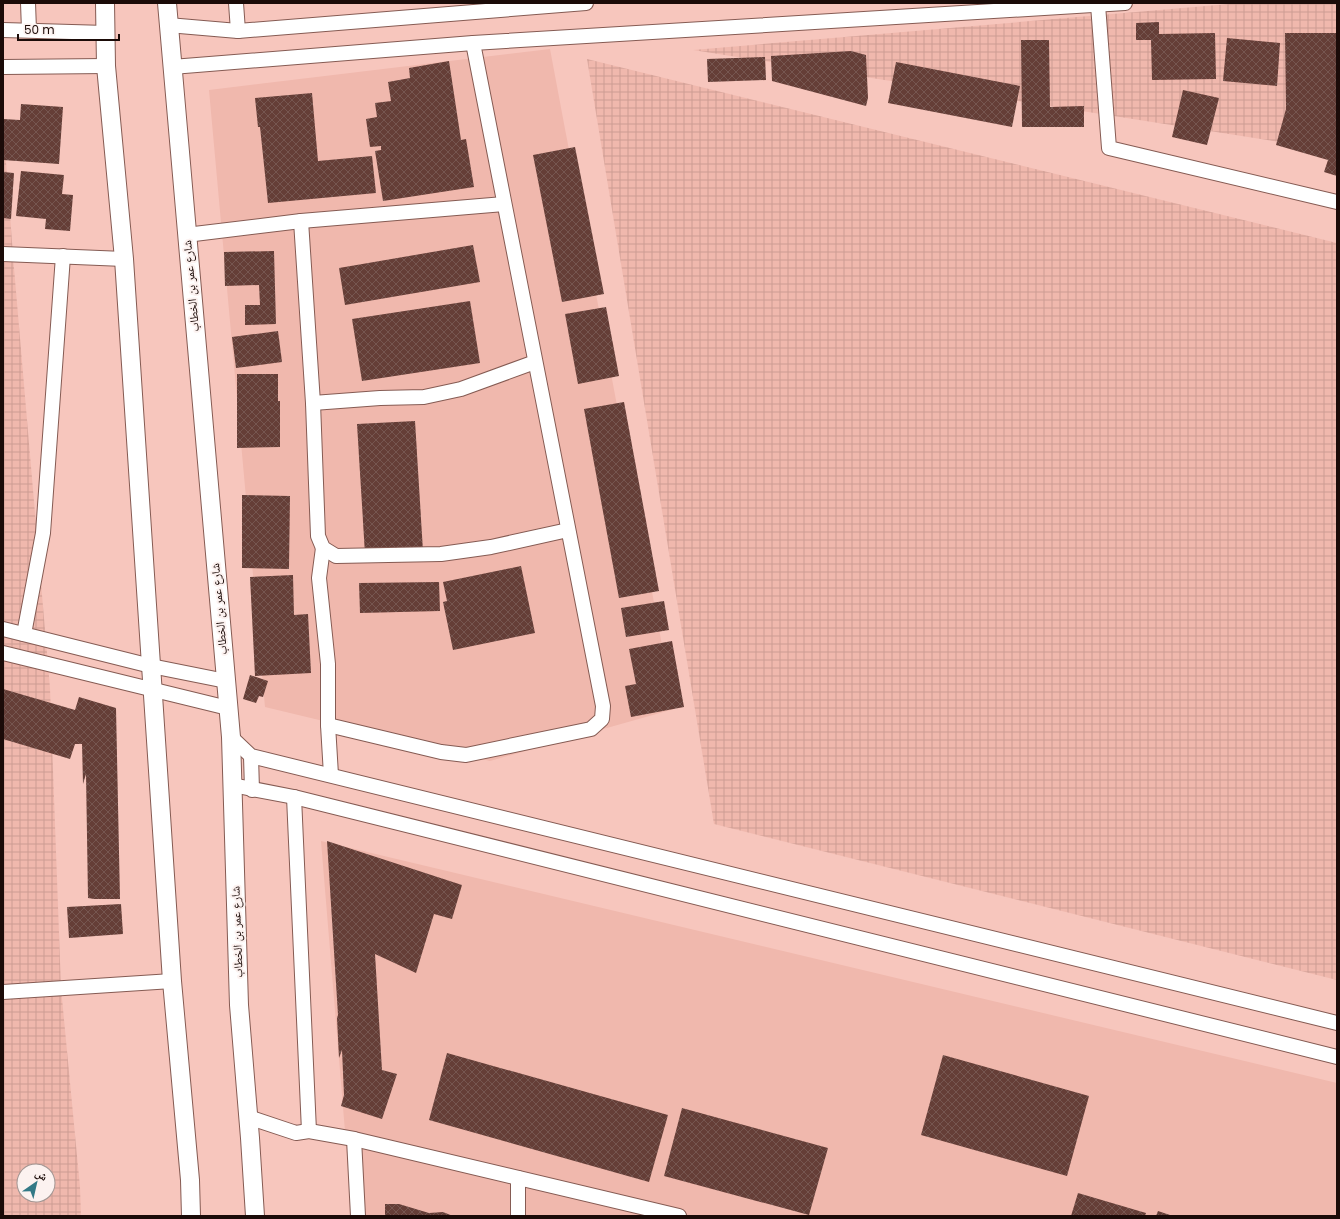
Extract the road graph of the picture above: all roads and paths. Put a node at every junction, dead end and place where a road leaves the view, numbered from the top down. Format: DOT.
graph roads {
  1 [pos="28,3"];
  2 [pos="105,3"];
  3 [pos="167,3"];
  4 [pos="236,3"];
  5 [pos="586,3"];
  6 [pos="1124,3"];
  7 [pos="1098,5"];
  8 [pos="168,25"];
  9 [pos="3,30"];
  10 [pos="29,30"];
  11 [pos="238,31"];
  12 [pos="106,33"];
  13 [pos="473,43"];
  14 [pos="106,66"];
  15 [pos="3,67"];
  16 [pos="172,67"];
  17 [pos="1337,202"];
  18 [pos="504,204"];
  19 [pos="301,221"];
  20 [pos="186,235"];
  21 [pos="3,254"];
  22 [pos="63,256"];
  23 [pos="124,259"];
  24 [pos="535,362"];
  25 [pos="313,403"];
  26 [pos="568,530"];
  27 [pos="322,548"];
  28 [pos="3,629"];
  29 [pos="24,634"];
  30 [pos="3,653"];
  31 [pos="151,666"];
  32 [pos="226,681"];
  33 [pos="152,690"];
  34 [pos="228,708"];
  35 [pos="328,725"];
  36 [pos="231,737"];
  37 [pos="252,756"];
  38 [pos="331,775"];
  39 [pos="232,786"];
  40 [pos="252,790"];
  41 [pos="294,797"];
  42 [pos="172,981"];
  43 [pos="3,992"];
  44 [pos="1337,1023"];
  45 [pos="1337,1056"];
  46 [pos="248,1117"];
  47 [pos="308,1131"];
  48 [pos="354,1139"];
  49 [pos="518,1178"];
  50 [pos="191,1216"];
  51 [pos="255,1216"];
  52 [pos="358,1216"];
  53 [pos="518,1216"];
  54 [pos="679,1216"];
  1 -- 10 [label="street"];
  2 -- 12 [label="main road"];
  3 -- 8 [label="main road, شارع عمر بن الخطاب"];
  4 -- 11 [label="street"];
  5 -- 11 [label="street"];
  6 -- 7 [label="street"];
  7 -- 13 [label="street"];
  7 -- 17 [label="street"];
  8 -- 11 [label="street"];
  8 -- 16 [label="main road, شارع عمر بن الخطاب"];
  9 -- 10 [label="street"];
  10 -- 12 [label="street"];
  12 -- 14 [label="main road"];
  13 -- 16 [label="street"];
  13 -- 18 [label="street"];
  14 -- 15 [label="street"];
  14 -- 23 [label="main road"];
  16 -- 20 [label="main road, شارع عمر بن الخطاب"];
  18 -- 19 [label="street"];
  18 -- 24 [label="street"];
  19 -- 20 [label="street"];
  19 -- 25 [label="street"];
  20 -- 32 [label="main road, شارع عمر بن الخطاب"];
  21 -- 22 [label="street"];
  22 -- 23 [label="street"];
  22 -- 29 [label="street"];
  23 -- 31 [label="main road"];
  24 -- 25 [label="street"];
  24 -- 26 [label="street"];
  25 -- 27 [label="street"];
  26 -- 27 [label="street"];
  26 -- 35 [label="street"];
  27 -- 35 [label="street"];
  28 -- 29 [label="street"];
  29 -- 31 [label="street"];
  30 -- 33 [label="street"];
  31 -- 32 [label="street"];
  31 -- 33 [label="main road"];
  32 -- 34 [label="main road, شارع عمر بن الخطاب"];
  33 -- 34 [label="street"];
  33 -- 42 [label="main road"];
  34 -- 36 [label="main road, شارع عمر بن الخطاب"];
  35 -- 38 [label="street"];
  36 -- 37 [label="street"];
  36 -- 39 [label="main road, شارع عمر بن الخطاب"];
  37 -- 38 [label="street"];
  37 -- 40 [label="street"];
  38 -- 44 [label="street"];
  39 -- 40 [label="street"];
  39 -- 46 [label="main road, شارع عمر بن الخطاب"];
  40 -- 41 [label="street"];
  41 -- 45 [label="street"];
  41 -- 47 [label="street"];
  42 -- 43 [label="street"];
  42 -- 50 [label="main road"];
  46 -- 47 [label="street"];
  46 -- 51 [label="main road, شارع عمر بن الخطاب"];
  47 -- 48 [label="street"];
  48 -- 49 [label="street"];
  48 -- 52 [label="street"];
  49 -- 53 [label="street"];
  49 -- 54 [label="street"];
}
